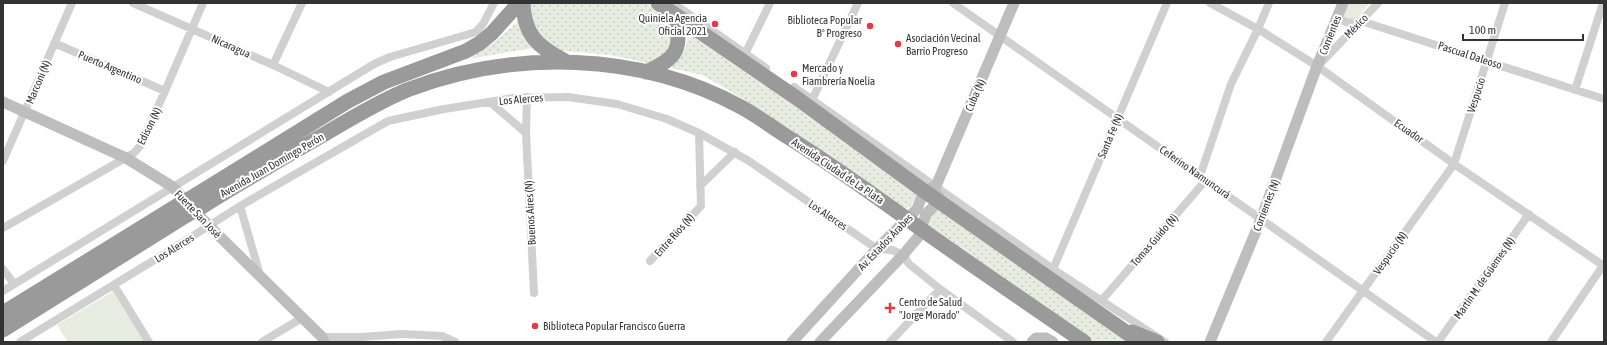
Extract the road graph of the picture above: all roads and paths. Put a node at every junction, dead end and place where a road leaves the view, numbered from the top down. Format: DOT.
graph roads {
  1 [pos="72,3"];
  2 [pos="133,3"];
  3 [pos="202,3"];
  4 [pos="302,3"];
  5 [pos="494,3"];
  6 [pos="518,3"];
  7 [pos="523,3"];
  8 [pos="658,3"];
  9 [pos="770,3"];
  10 [pos="858,3"];
  11 [pos="953,3"];
  12 [pos="1014,3"];
  13 [pos="1167,3"];
  14 [pos="1210,3"];
  15 [pos="1269,3"];
  16 [pos="1343,3"];
  17 [pos="1378,3"];
  18 [pos="1505,3"];
  19 [pos="1603,3"];
  20 [pos="678,7"];
  21 [pos="1338,16"];
  22 [pos="1362,21"];
  23 [pos="192,28"];
  24 [pos="1258,29"];
  25 [pos="1000,36"];
  26 [pos="54,43"];
  27 [pos="745,54"];
  28 [pos="1487,60"];
  29 [pos="565,61"];
  30 [pos="272,65"];
  31 [pos="1317,66"];
  32 [pos="646,72"];
  33 [pos="779,77"];
  34 [pos="1575,90"];
  35 [pos="165,91"];
  36 [pos="329,92"];
  37 [pos="527,97"];
  38 [pos="805,99"];
  39 [pos="1604,99"];
  40 [pos="3,102"];
  41 [pos="490,102"];
  42 [pos="25,111"];
  43 [pos="1118,118"];
  44 [pos="526,133"];
  45 [pos="699,133"];
  46 [pos="735,152"];
  47 [pos="126,158"];
  48 [pos="3,161"];
  49 [pos="1454,164"];
  50 [pos="1203,178"];
  51 [pos="700,186"];
  52 [pos="173,187"];
  53 [pos="930,188"];
  54 [pos="199,200"];
  55 [pos="939,201"];
  56 [pos="240,206"];
  57 [pos="184,210"];
  58 [pos="1529,214"];
  59 [pos="1261,220"];
  60 [pos="905,221"];
  61 [pos="209,226"];
  62 [pos="3,228"];
  63 [pos="919,232"];
  64 [pos="877,249"];
  65 [pos="903,255"];
  66 [pos="650,262"];
  67 [pos="1604,265"];
  68 [pos="3,269"];
  69 [pos="1053,269"];
  70 [pos="261,278"];
  71 [pos="14,284"];
  72 [pos="114,284"];
  73 [pos="940,289"];
  74 [pos="3,291"];
  75 [pos="1364,291"];
  76 [pos="534,293"];
  77 [pos="1102,300"];
  78 [pos="3,313"];
  79 [pos="302,318"];
  80 [pos="1118,327"];
  81 [pos="3,330"];
  82 [pos="323,340"];
  83 [pos="360,340"];
  84 [pos="797,340"];
  85 [pos="20,342"];
  86 [pos="149,342"];
  87 [pos="262,342"];
  88 [pos="455,342"];
  89 [pos="820,342"];
  90 [pos="890,342"];
  91 [pos="1013,342"];
  92 [pos="1032,342"];
  93 [pos="1053,342"];
  94 [pos="1084,342"];
  95 [pos="1140,342"];
  96 [pos="1157,342"];
  97 [pos="1165,342"];
  98 [pos="1210,342"];
  99 [pos="1326,342"];
  100 [pos="1437,342"];
  101 [pos="1551,342"];
  1 -- 26 [label="street, Marconi (N)"];
  2 -- 23 [label="street, Nicaragua"];
  3 -- 23 [label="street, Edison (N)"];
  4 -- 30 [label="street"];
  5 -- 36 [label="street"];
  6 -- 54 [label="highway, Avenida Juan Domingo Perón"];
  7 -- 29 [label="highway"];
  8 -- 20 [label="highway"];
  9 -- 27 [label="street"];
  10 -- 38 [label="street"];
  11 -- 25 [label="street, Ceferino Namuncurá"];
  12 -- 25 [label="street, Cuba (N)"];
  13 -- 43 [label="street, Santa Fe (N)"];
  14 -- 24 [label="street, Ecuador"];
  15 -- 24 [label="street, Tomas Guido (N)"];
  16 -- 21 [label="street, Corrientes"];
  17 -- 22 [label="street, México"];
  18 -- 28 [label="street, Vespucio"];
  19 -- 34 [label="street"];
  20 -- 27 [label="street"];
  20 -- 32 [label="highway"];
  20 -- 38 [label="highway"];
  21 -- 22 [label="street, Pascual Daleoso"];
  21 -- 31 [label="street, Corrientes"];
  22 -- 28 [label="street, Pascual Daleoso"];
  22 -- 31 [label="street, México"];
  23 -- 30 [label="street, Nicaragua"];
  23 -- 35 [label="street, Edison (N)"];
  24 -- 31 [label="street, Ecuador"];
  24 -- 50 [label="street, Tomas Guido (N)"];
  25 -- 43 [label="street, Ceferino Namuncurá"];
  25 -- 53 [label="street, Cuba (N)"];
  26 -- 35 [label="street, Puerto Argentino"];
  26 -- 42 [label="street, Marconi (N)"];
  27 -- 33 [label="street"];
  28 -- 34 [label="street, Pascual Daleoso"];
  28 -- 49 [label="street, Vespucio"];
  29 -- 32 [label="highway, Avenida Ciudad de La Plata"];
  29 -- 54 [label="highway, Avenida Juan Domingo Perón"];
  30 -- 36 [label="street, Nicaragua"];
  31 -- 49 [label="street, Ecuador"];
  31 -- 59 [label="street, Corrientes (N)"];
  32 -- 60 [label="highway, Avenida Ciudad de La Plata"];
  33 -- 38 [label="highway"];
  34 -- 39 [label="street, Pascual Daleoso"];
  35 -- 47 [label="street, Edison (N)"];
  36 -- 52 [label="street"];
  37 -- 41 [label="street, Los Alerces"];
  37 -- 44 [label="street, Buenos Aires (N)"];
  37 -- 45 [label="street, Los Alerces"];
  38 -- 53 [label="highway"];
  40 -- 42 [label="street, Fuerte San José"];
  41 -- 44 [label="street"];
  41 -- 56 [label="street, Los Alerces"];
  42 -- 47 [label="street, Fuerte San José"];
  42 -- 48 [label="street, Marconi (N)"];
  43 -- 50 [label="street, Ceferino Namuncurá"];
  43 -- 69 [label="street, Santa Fe (N)"];
  44 -- 76 [label="street, Buenos Aires (N)"];
  45 -- 46 [label="street, Los Alerces"];
  45 -- 51 [label="street, Entre Ríos (N)"];
  46 -- 51 [label="street"];
  46 -- 64 [label="street, Los Alerces"];
  47 -- 52 [label="street, Fuerte San José"];
  47 -- 62 [label="street, Edison (N)"];
  49 -- 58 [label="street, Ecuador"];
  49 -- 75 [label="street, Vespucio (N)"];
  50 -- 59 [label="street, Ceferino Namuncurá"];
  50 -- 77 [label="street, Tomas Guido (N)"];
  51 -- 66 [label="street, Entre Ríos (N)"];
  52 -- 61 [label="street, Fuerte San José"];
  52 -- 71 [label="street"];
  53 -- 55 [label="highway"];
  53 -- 60 [label="street, Av. Estados Árabes"];
  53 -- 69 [label="street"];
  54 -- 57 [label="highway, Avenida Juan Domingo Perón, bridge"];
  55 -- 63 [label="street, Av. Estados Árabes"];
  55 -- 80 [label="highway"];
  56 -- 61 [label="street, Los Alerces"];
  56 -- 70 [label="street"];
  57 -- 78 [label="highway, Avenida Juan Domingo Perón"];
  57 -- 81 [label="highway, Avenida Juan Domingo Perón"];
  58 -- 67 [label="street, Ecuador"];
  58 -- 100 [label="street, Martín M. de Güemes (N)"];
  59 -- 75 [label="street, Ceferino Namuncurá"];
  59 -- 98 [label="street, Corrientes (N)"];
  60 -- 63 [label="highway, Avenida Ciudad de La Plata"];
  60 -- 64 [label="street, Av. Estados Árabes"];
  61 -- 70 [label="street, Fuerte San José"];
  61 -- 72 [label="street, Los Alerces"];
  63 -- 65 [label="street, Av. Estados Árabes"];
  63 -- 94 [label="highway, Avenida Ciudad de La Plata"];
  64 -- 65 [label="street, Los Alerces"];
  64 -- 84 [label="street, Av. Estados Árabes"];
  65 -- 73 [label="street"];
  65 -- 89 [label="street, Av. Estados Árabes"];
  67 -- 101 [label="street"];
  68 -- 71 [label="street"];
  69 -- 77 [label="street"];
  70 -- 79 [label="street, Fuerte San José"];
  71 -- 74 [label="street"];
  72 -- 85 [label="street, Los Alerces"];
  72 -- 86 [label="street"];
  73 -- 90 [label="street"];
  73 -- 91 [label="street"];
  75 -- 99 [label="street, Vespucio (N)"];
  75 -- 100 [label="street, Ceferino Namuncurá"];
  77 -- 97 [label="street"];
  79 -- 82 [label="street, Fuerte San José"];
  79 -- 87 [label="street"];
  80 -- 95 [label="highway"];
  80 -- 96 [label="highway"];
  82 -- 83 [label="street"];
  83 -- 88 [label="street"];
  92 -- 93 [label="street"];
}
